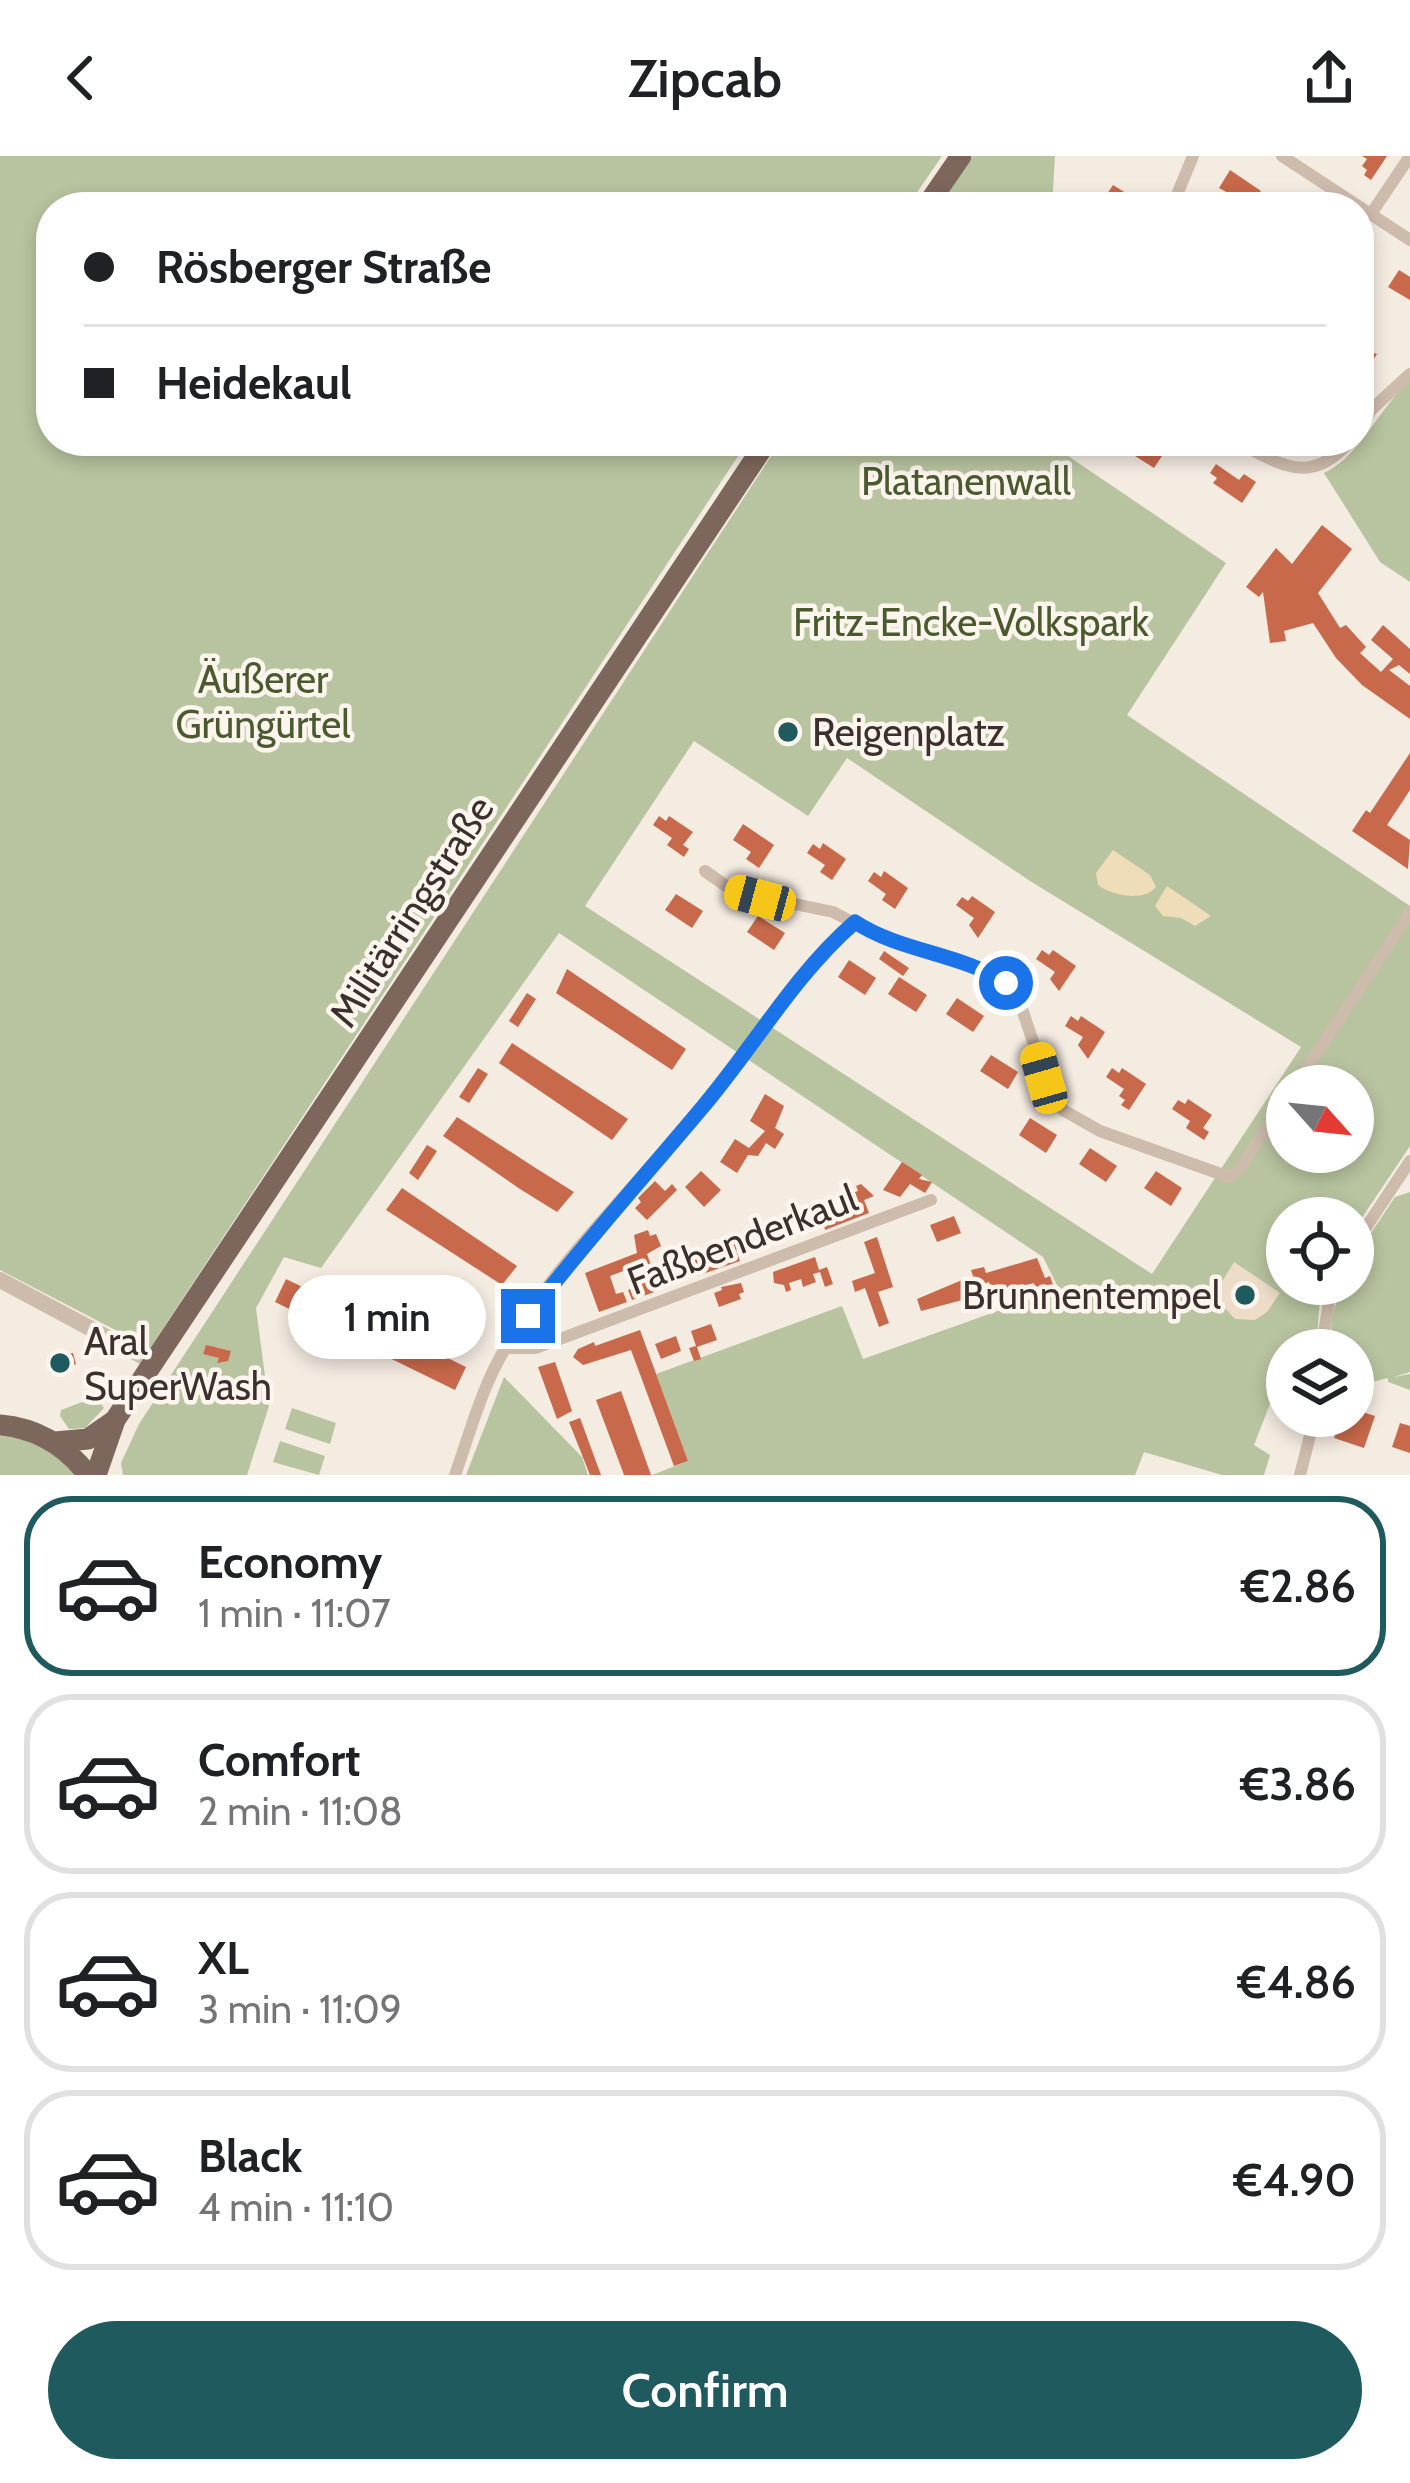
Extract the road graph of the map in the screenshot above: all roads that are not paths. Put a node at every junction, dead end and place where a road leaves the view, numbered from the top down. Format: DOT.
graph roads {
  1 [pos="961,156"];
  2 [pos="1193,156"];
  3 [pos="1282,156"];
  4 [pos="1410,156"];
  5 [pos="936,192"];
  6 [pos="1178,192"];
  7 [pos="1337,192"];
  8 [pos="1374,210"];
  9 [pos="1374,216"];
  10 [pos="1410,240"];
  11 [pos="1410,374"];
  12 [pos="1374,407"];
  13 [pos="757,456"];
  14 [pos="1269,456"];
  15 [pos="1335,456"];
  16 [pos="705,871"];
  17 [pos="1410,912"];
  18 [pos="855,922"];
  19 [pos="1309,1065"];
  20 [pos="1266,1129"];
  21 [pos="1407,1170"];
  22 [pos="931,1200"];
  23 [pos="1374,1217"];
  24 [pos="0,1280"];
  25 [pos="505,1348"];
  26 [pos="155,1363"];
  27 [pos="115,1420"];
  28 [pos="0,1425"];
  29 [pos="1310,1437"];
  30 [pos="55,1442"];
  31 [pos="92,1475"];
  32 [pos="455,1475"];
  33 [pos="1300,1475"];
  1 -- 5 [label="main road"];
  2 -- 6 [label="street"];
  3 -- 7 [label="street"];
  4 -- 8 [label="street"];
  9 -- 10 [label="street"];
  11 -- 12 [label="street"];
  13 -- 26 [label="main road, Militärringstraße"];
  14 -- 15 [label="street"];
  16 -- 18 [label="street"];
  17 -- 19 [label="street"];
  18 -- 20 [label="street"];
  18 -- 25 [label="street"];
  21 -- 23 [label="street"];
  22 -- 25 [label="street, Faßbenderkaul"];
  24 -- 26 [label="street"];
  25 -- 32 [label="street"];
  26 -- 27 [label="main road, Militärringstraße"];
  27 -- 30 [label="main road"];
  27 -- 31 [label="main road, Militärringstraße"];
  28 -- 30 [label="main road"];
  29 -- 33 [label="street"];
  30 -- 31 [label="main road"];
}
